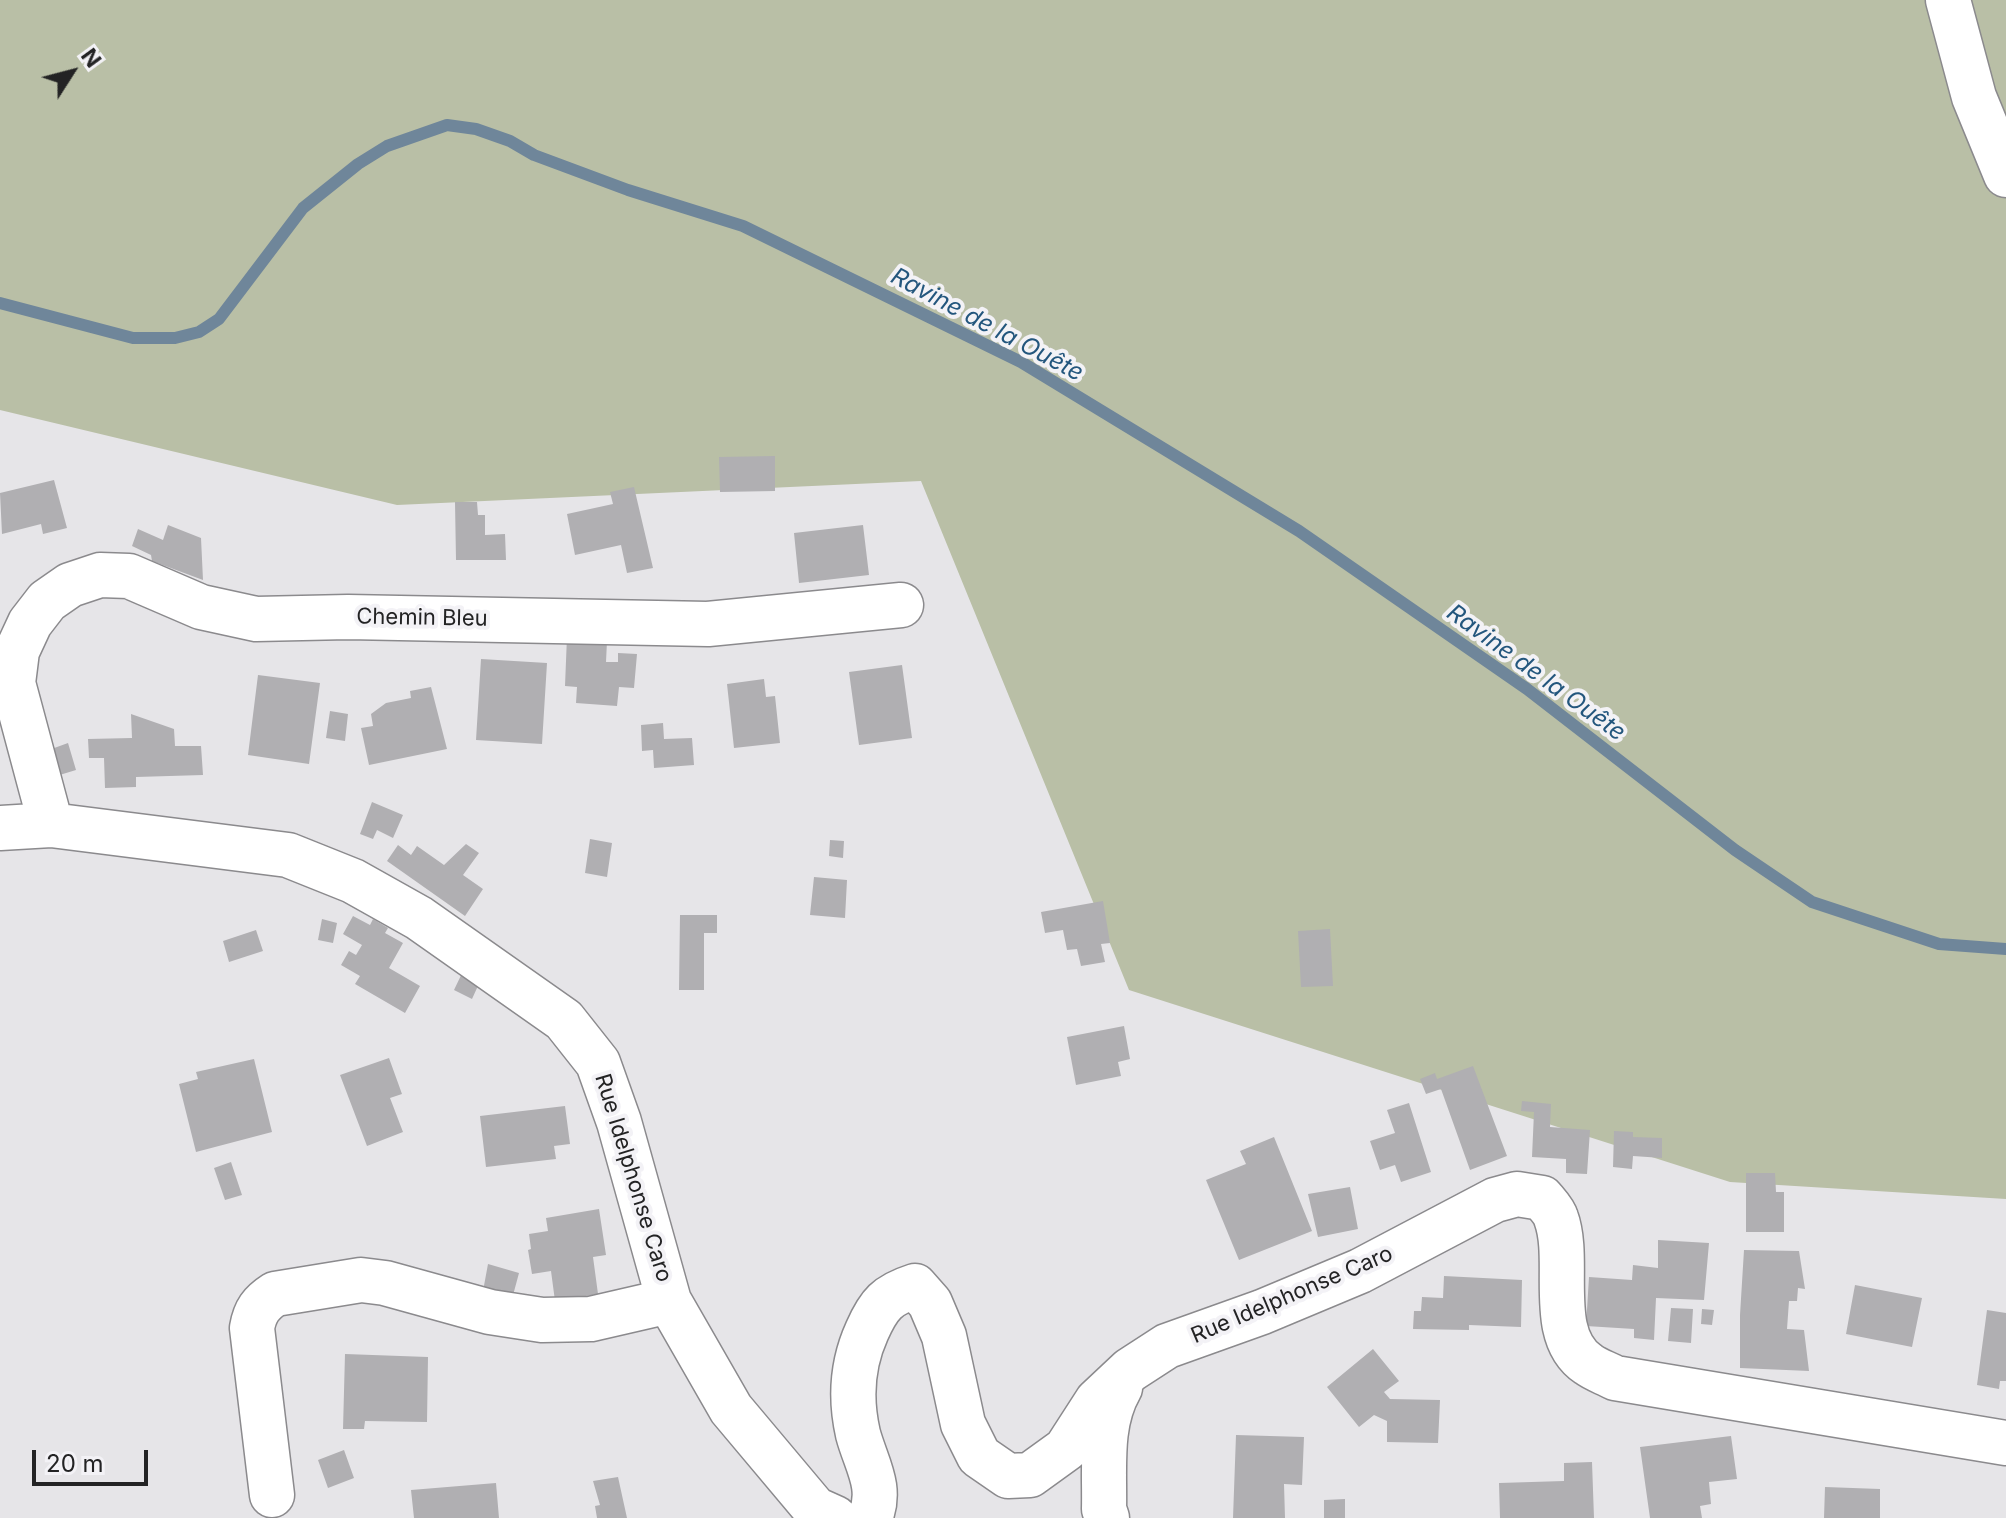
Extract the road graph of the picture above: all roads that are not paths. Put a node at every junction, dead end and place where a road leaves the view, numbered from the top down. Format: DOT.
graph roads {
  1 [pos="1948,0"];
  2 [pos="2006,175"];
  3 [pos="901,605"];
  4 [pos="7,681"];
  5 [pos="51,825"];
  6 [pos="0,828"];
  7 [pos="669,1301"];
  8 [pos="1130,1370"];
  9 [pos="2006,1443"];
  10 [pos="272,1495"];
  11 [pos="835,1518"];
  12 [pos="870,1518"];
  13 [pos="1107,1518"];
  1 -- 2 [label="street"];
  3 -- 4 [label="street, Chemin Bleu"];
  4 -- 5 [label="street, Chemin Bleu"];
  5 -- 6 [label="street, Rue Idelphonse Caro"];
  5 -- 7 [label="street, Rue Idelphonse Caro"];
  7 -- 10 [label="street"];
  7 -- 11 [label="street, Rue Idelphonse Caro"];
  8 -- 9 [label="street, Rue Idelphonse Caro"];
  8 -- 12 [label="street, Rue Idelphonse Caro"];
  8 -- 13 [label="street"];
}
